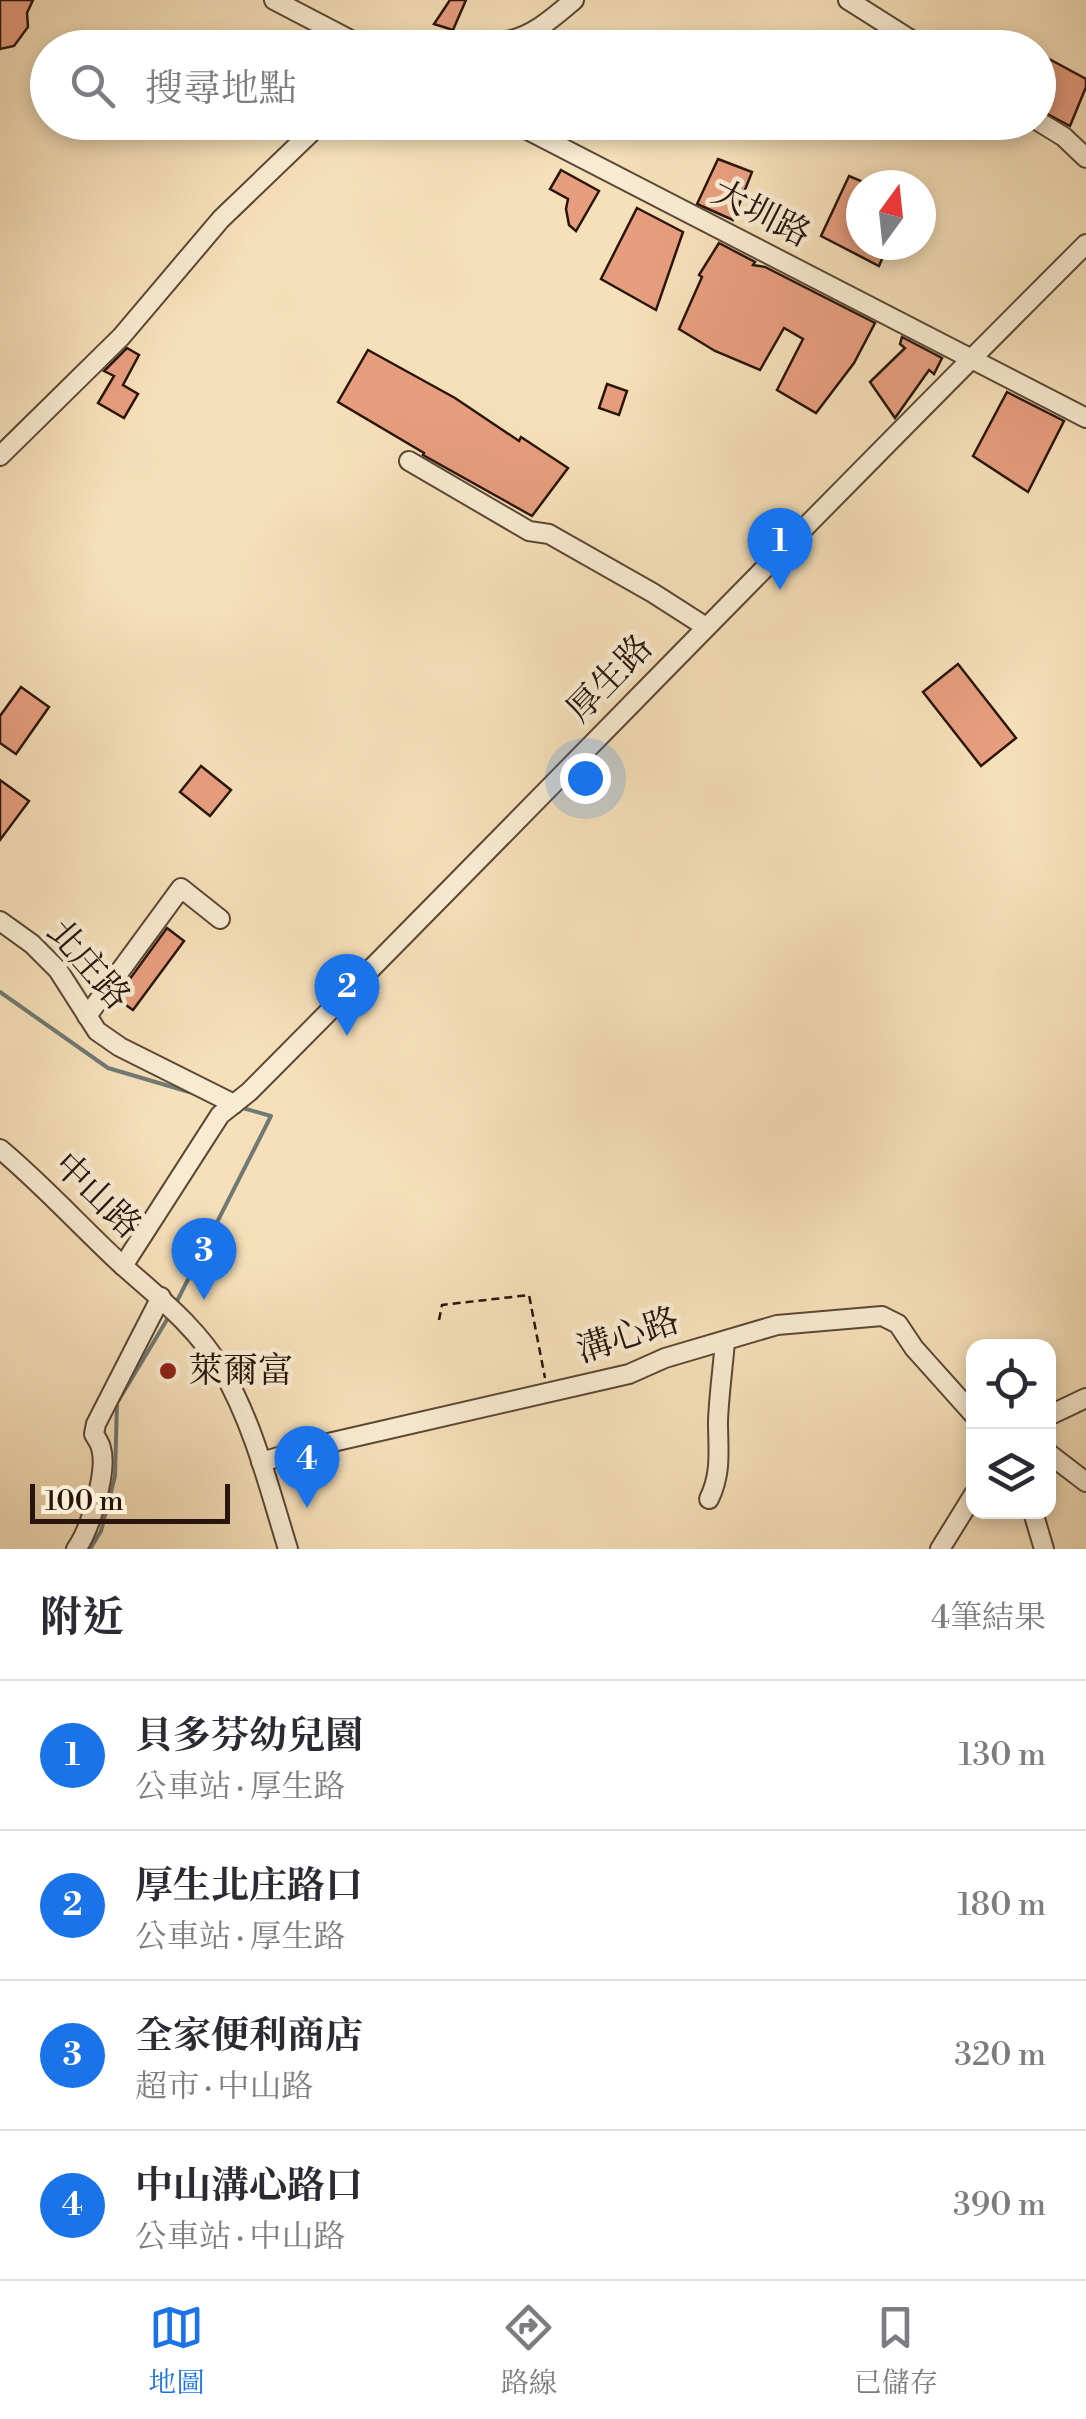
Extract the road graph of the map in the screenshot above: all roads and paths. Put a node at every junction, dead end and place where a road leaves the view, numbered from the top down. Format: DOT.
graph roads {
  1 [pos="274,0"];
  2 [pos="574,0"];
  3 [pos="848,0"];
  4 [pos="332,30"];
  5 [pos="532,30"];
  6 [pos="896,30"];
  7 [pos="1056,132"];
  8 [pos="303,140"];
  9 [pos="547,140"];
  10 [pos="1086,158"];
  11 [pos="1086,244"];
  12 [pos="971,358"];
  13 [pos="1086,418"];
  14 [pos="0,456"];
  15 [pos="409,460"];
  16 [pos="706,628"];
  17 [pos="220,918"];
  18 [pos="0,921"];
  19 [pos="88,1016"];
  20 [pos="234,1104"];
  21 [pos="5,1160"];
  22 [pos="123,1266"];
  23 [pos="163,1299"];
  24 [pos="439,1320"];
  25 [pos="725,1340"];
  26 [pos="548,1394"];
  27 [pos="1086,1398"];
  28 [pos="966,1406"];
  29 [pos="1056,1412"];
  30 [pos="1056,1459"];
  31 [pos="262,1462"];
  32 [pos="1086,1482"];
  33 [pos="709,1499"];
  34 [pos="966,1507"];
  35 [pos="1034,1519"];
  36 [pos="76,1549"];
  37 [pos="288,1549"];
  38 [pos="940,1549"];
  39 [pos="1044,1549"];
  1 -- 4 [label="street"];
  2 -- 5 [label="street"];
  3 -- 6 [label="street"];
  7 -- 10 [label="street"];
  8 -- 14 [label="street"];
  9 -- 12 [label="street, 大圳路"];
  11 -- 12 [label="street, 厚生路"];
  12 -- 13 [label="street, 大圳路"];
  12 -- 16 [label="street, 厚生路"];
  15 -- 16 [label="street"];
  16 -- 20 [label="street, 厚生路"];
  17 -- 19 [label="street"];
  18 -- 19 [label="street, 北庄路"];
  19 -- 20 [label="street, 北庄路"];
  20 -- 22 [label="street, 厚生路"];
  21 -- 22 [label="street, 中山路"];
  22 -- 23 [label="street, 中山路"];
  23 -- 31 [label="street, 中山路"];
  23 -- 36 [label="street"];
  24 -- 26 [label="path"];
  25 -- 26 [label="street, 溝心路"];
  25 -- 28 [label="street, 溝心路"];
  25 -- 33 [label="street"];
  26 -- 31 [label="street, 溝心路"];
  27 -- 29 [label="street"];
  30 -- 32 [label="street"];
  31 -- 37 [label="street, 中山路"];
  34 -- 38 [label="street"];
  35 -- 39 [label="street"];
}
